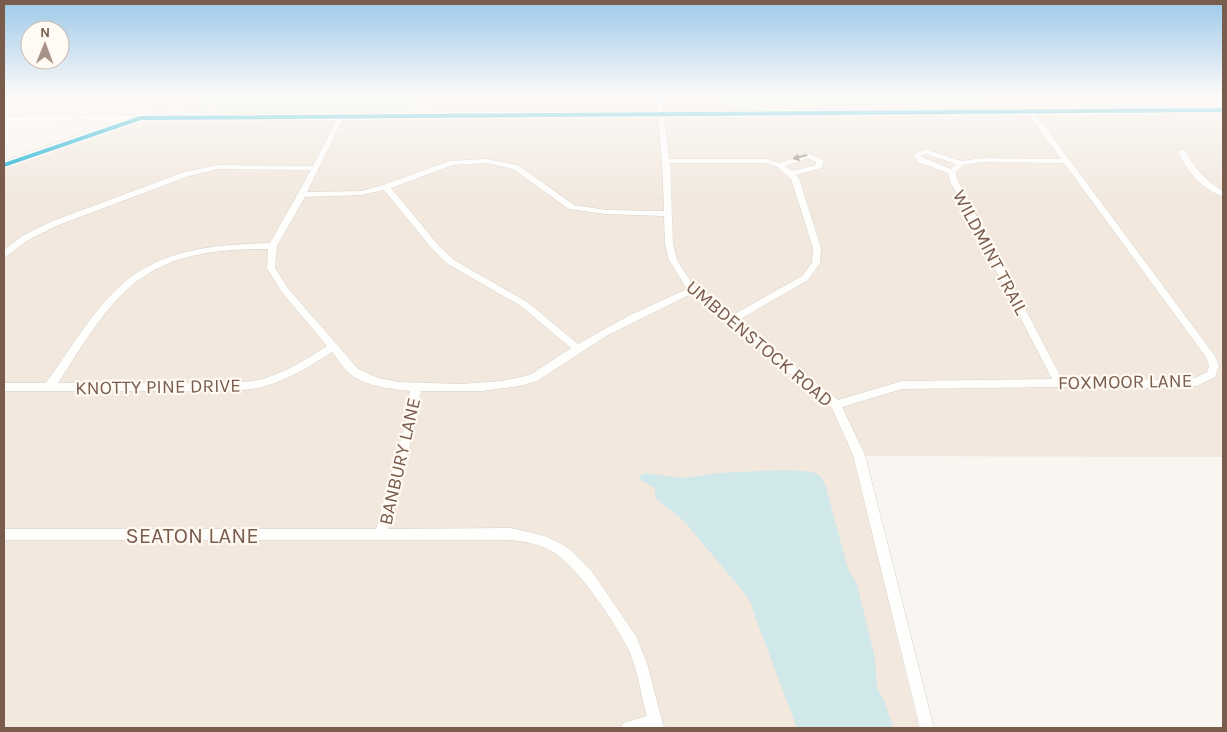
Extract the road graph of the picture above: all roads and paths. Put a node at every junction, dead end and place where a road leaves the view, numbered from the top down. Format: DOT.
graph roads {
  1 [pos="88,131"];
  2 [pos="102,131"];
  3 [pos="333,131"];
  4 [pos="662,131"];
  5 [pos="1043,131"];
  6 [pos="74,141"];
  7 [pos="1182,152"];
  8 [pos="666,161"];
  9 [pos="1066,161"];
  10 [pos="961,163"];
  11 [pos="4,165"];
  12 [pos="780,165"];
  13 [pos="315,168"];
  14 [pos="952,172"];
  15 [pos="791,174"];
  16 [pos="386,187"];
  17 [pos="1223,194"];
  18 [pos="302,195"];
  19 [pos="667,214"];
  20 [pos="273,246"];
  21 [pos="4,254"];
  22 [pos="692,290"];
  23 [pos="730,320"];
  24 [pos="333,347"];
  25 [pos="578,349"];
  26 [pos="1059,382"];
  27 [pos="50,386"];
  28 [pos="4,387"];
  29 [pos="416,387"];
  30 [pos="836,405"];
  31 [pos="381,534"];
  32 [pos="4,535"];
  33 [pos="656,725"];
  34 [pos="628,728"];
  35 [pos="927,728"];
  1 -- 6 [label="main road"];
  2 -- 6 [label="main road"];
  3 -- 13 [label="street"];
  4 -- 8 [label="street, UMBDENSTOCK ROAD"];
  5 -- 9 [label="street, FOXMOOR LANE"];
  6 -- 11 [label="main road"];
  7 -- 17 [label="street"];
  8 -- 12 [label="street"];
  8 -- 19 [label="street, UMBDENSTOCK ROAD"];
  9 -- 10 [label="street, WILDMINT TRAIL"];
  9 -- 26 [label="street, FOXMOOR LANE"];
  10 -- 14 [label="street, WILDMINT TRAIL"];
  10 -- 14 [label="street"];
  12 -- 15 [label="street"];
  15 -- 12 [label="street, one-way"];
  13 -- 18 [label="street"];
  13 -- 21 [label="street"];
  14 -- 26 [label="street, WILDMINT TRAIL"];
  15 -- 23 [label="street"];
  16 -- 18 [label="street"];
  16 -- 19 [label="street"];
  16 -- 25 [label="street"];
  18 -- 20 [label="street"];
  19 -- 22 [label="street, UMBDENSTOCK ROAD"];
  20 -- 24 [label="street"];
  20 -- 27 [label="street"];
  22 -- 23 [label="street, UMBDENSTOCK ROAD"];
  22 -- 25 [label="street"];
  23 -- 30 [label="street, UMBDENSTOCK ROAD"];
  24 -- 27 [label="street, KNOTTY PINE DRIVE"];
  24 -- 29 [label="street"];
  25 -- 29 [label="street"];
  26 -- 30 [label="street, FOXMOOR LANE"];
  27 -- 28 [label="street, KNOTTY PINE DRIVE"];
  29 -- 31 [label="street, BANBURY LANE"];
  30 -- 35 [label="street, UMBDENSTOCK ROAD"];
  31 -- 32 [label="street, SEATON LANE"];
  31 -- 33 [label="street, SEATON LANE"];
  33 -- 34 [label="street"];
}
